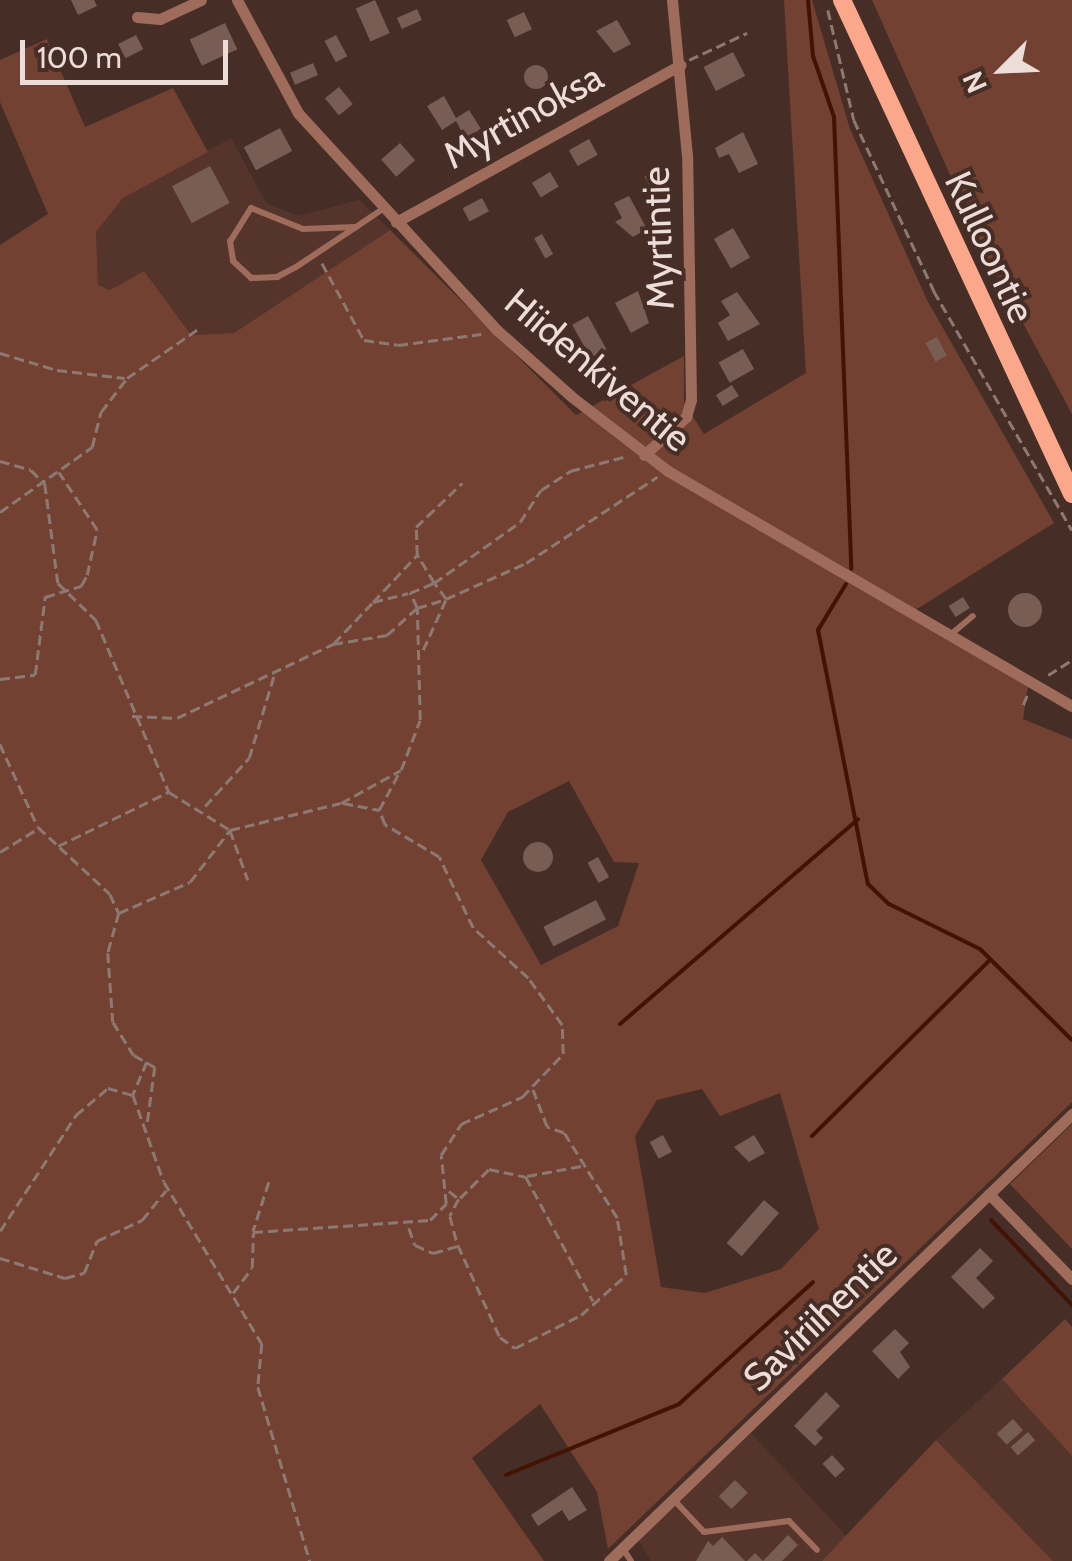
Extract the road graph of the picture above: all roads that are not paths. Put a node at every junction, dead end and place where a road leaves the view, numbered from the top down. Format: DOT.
graph roads {
  1 [pos="201,0"];
  2 [pos="237,0"];
  3 [pos="672,0"];
  4 [pos="842,0"];
  5 [pos="138,17"];
  6 [pos="680,65"];
  7 [pos="384,208"];
  8 [pos="396,222"];
  9 [pos="356,228"];
  10 [pos="1035,410"];
  11 [pos="640,451"];
  12 [pos="1072,463"];
  13 [pos="1072,494"];
  14 [pos="973,616"];
  15 [pos="948,637"];
  16 [pos="1072,706"];
  17 [pos="1072,1114"];
  18 [pos="990,1194"];
  19 [pos="1072,1279"];
  20 [pos="674,1499"];
  21 [pos="623,1548"];
  22 [pos="817,1550"];
  23 [pos="609,1561"];
  24 [pos="632,1561"];
  1 -- 5 [label="street"];
  2 -- 7 [label="street, Hiidenkiventie"];
  3 -- 6 [label="street, Myrtintie"];
  4 -- 10 [label="main road, Kulloontie"];
  6 -- 8 [label="street, Myrtinoksa"];
  6 -- 11 [label="street, Myrtintie"];
  7 -- 8 [label="street, Hiidenkiventie"];
  7 -- 9 [label="lane"];
  8 -- 11 [label="street, Hiidenkiventie"];
  9 -- 9 [label="lane"];
  10 -- 12 [label="main road, Kulloontie"];
  10 -- 13 [label="main road, Kulloontie"];
  11 -- 15 [label="street, Hiidenkiventie"];
  14 -- 15 [label="lane"];
  15 -- 16 [label="street, Hiidenkiventie"];
  17 -- 18 [label="street, Saviriihentie"];
  18 -- 19 [label="street"];
  18 -- 20 [label="street, Saviriihentie"];
  20 -- 21 [label="street, Saviriihentie"];
  20 -- 22 [label="lane"];
  21 -- 23 [label="street, Saviriihentie"];
  21 -- 24 [label="lane"];
}
